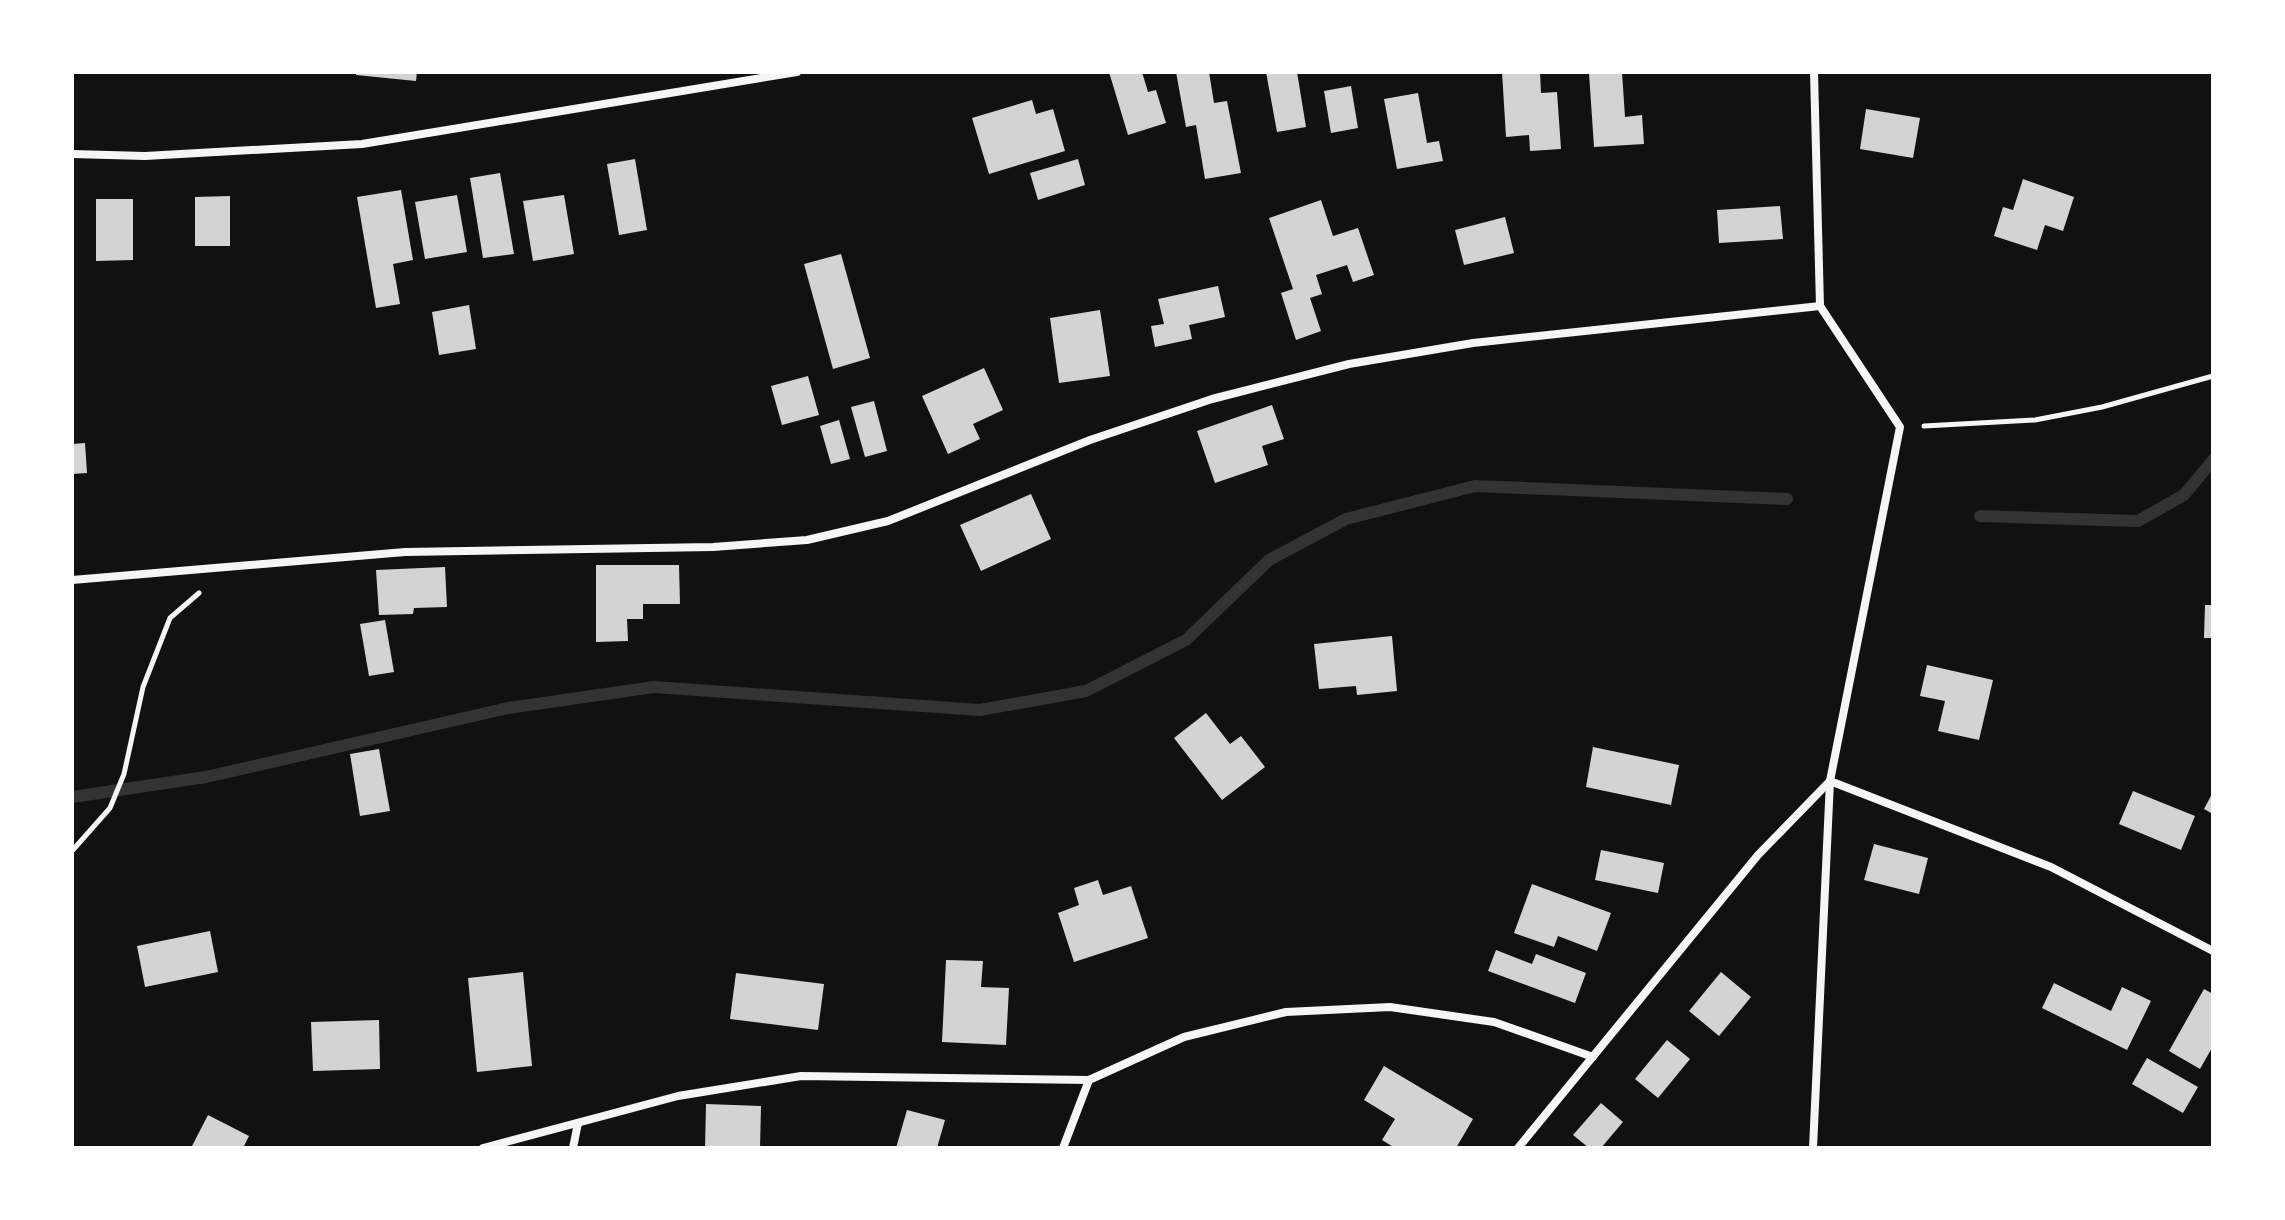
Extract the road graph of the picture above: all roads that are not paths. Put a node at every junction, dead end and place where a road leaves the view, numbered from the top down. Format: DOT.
graph roads {
  1 [pos="797,72"];
  2 [pos="1814,72"];
  3 [pos="72,154"];
  4 [pos="1820,306"];
  5 [pos="72,580"];
  6 [pos="1830,781"];
  7 [pos="2213,951"];
  8 [pos="1593,1057"];
  9 [pos="1089,1080"];
  10 [pos="578,1123"];
  11 [pos="483,1148"];
  12 [pos="573,1148"];
  13 [pos="1063,1148"];
  14 [pos="1518,1148"];
  15 [pos="1813,1148"];
  1 -- 3 [label="street"];
  2 -- 4 [label="street"];
  4 -- 5 [label="street"];
  4 -- 6 [label="street"];
  6 -- 7 [label="street"];
  6 -- 8 [label="street"];
  6 -- 15 [label="street"];
  8 -- 9 [label="street"];
  8 -- 14 [label="street"];
  9 -- 10 [label="street"];
  9 -- 13 [label="street"];
  10 -- 11 [label="street"];
  10 -- 12 [label="street"];
}
